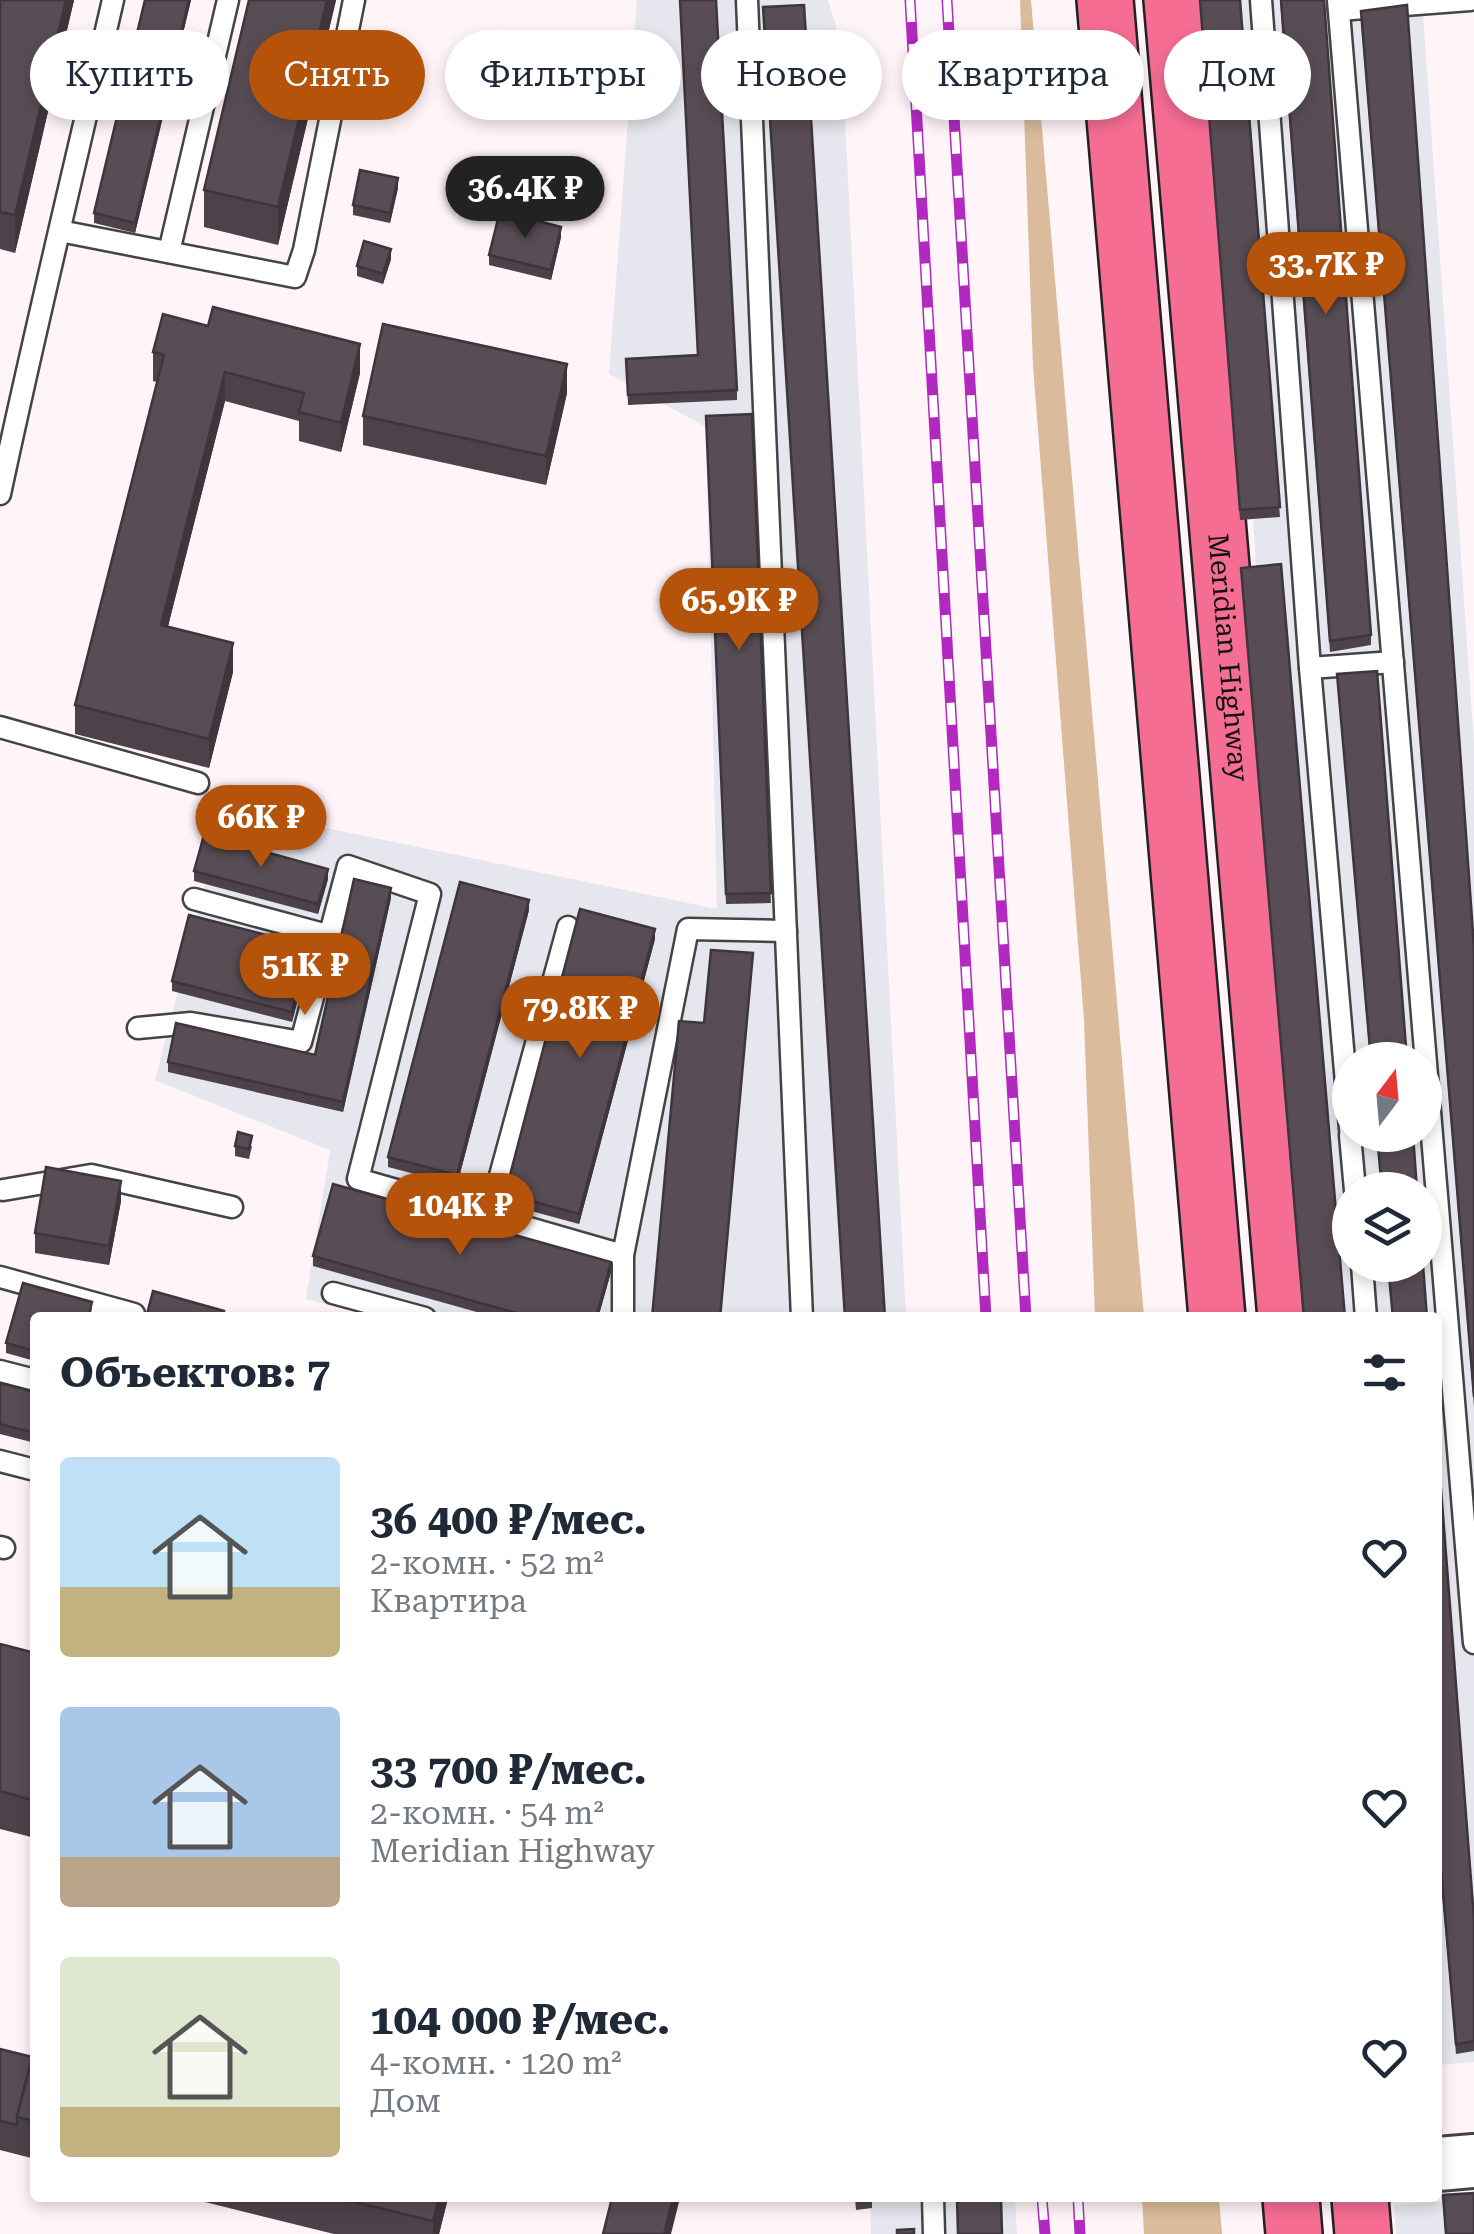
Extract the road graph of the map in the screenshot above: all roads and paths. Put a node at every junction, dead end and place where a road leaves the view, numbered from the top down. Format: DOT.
graph roads {
  1 [pos="112,0"];
  2 [pos="228,0"];
  3 [pos="354,0"];
  4 [pos="747,0"];
  5 [pos="1105,0"];
  6 [pos="1172,0"];
  7 [pos="1261,0"];
  8 [pos="1470,0"];
  9 [pos="1339,5"];
  10 [pos="60,231"];
  11 [pos="169,252"];
  12 [pos="0,494"];
  13 [pos="1393,662"];
  14 [pos="1310,668"];
  15 [pos="0,727"];
  16 [pos="198,783"];
  17 [pos="194,900"];
  18 [pos="568,927"];
  19 [pos="786,932"];
  20 [pos="327,935"];
  21 [pos="138,1028"];
  22 [pos="1342,1042"];
  23 [pos="1,1193"];
  24 [pos="232,1208"];
  25 [pos="488,1216"];
  26 [pos="623,1255"];
  27 [pos="0,1277"];
  28 [pos="1363,1282"];
  29 [pos="333,1293"];
  30 [pos="127,1312"];
  31 [pos="403,1312"];
  32 [pos="623,1312"];
  33 [pos="802,1312"];
  34 [pos="1216,1312"];
  35 [pos="1285,1312"];
  36 [pos="1366,1312"];
  37 [pos="0,1371"];
  38 [pos="30,1379"];
  39 [pos="0,1460"];
  40 [pos="30,1469"];
  41 [pos="1474,1643"];
  42 [pos="1474,2161"];
  43 [pos="1442,2164"];
  44 [pos="932,2202"];
  45 [pos="1292,2202"];
  46 [pos="1360,2202"];
  47 [pos="934,2234"];
  48 [pos="1294,2234"];
  49 [pos="1363,2234"];
  1 -- 10 [label="lane"];
  2 -- 11 [label="lane"];
  3 -- 11 [label="lane"];
  4 -- 19 [label="lane"];
  5 -- 34 [label="main road"];
  6 -- 35 [label="main road, Meridian Highway"];
  7 -- 14 [label="lane"];
  8 -- 9 [label="lane"];
  9 -- 13 [label="lane"];
  10 -- 11 [label="lane"];
  10 -- 12 [label="lane"];
  13 -- 14 [label="lane"];
  13 -- 41 [label="lane"];
  14 -- 22 [label="lane"];
  15 -- 16 [label="lane"];
  17 -- 20 [label="lane"];
  18 -- 25 [label="lane"];
  19 -- 26 [label="lane"];
  19 -- 33 [label="lane"];
  20 -- 21 [label="lane"];
  20 -- 25 [label="lane"];
  23 -- 24 [label="lane"];
  25 -- 26 [label="lane"];
  26 -- 32 [label="lane"];
  27 -- 30 [label="lane"];
  28 -- 36 [label="lane"];
  29 -- 31 [label="lane"];
  37 -- 38 [label="lane"];
  39 -- 40 [label="lane"];
  42 -- 43 [label="street"];
  44 -- 47 [label="lane"];
  45 -- 48 [label="main road"];
  46 -- 49 [label="main road"];
}
